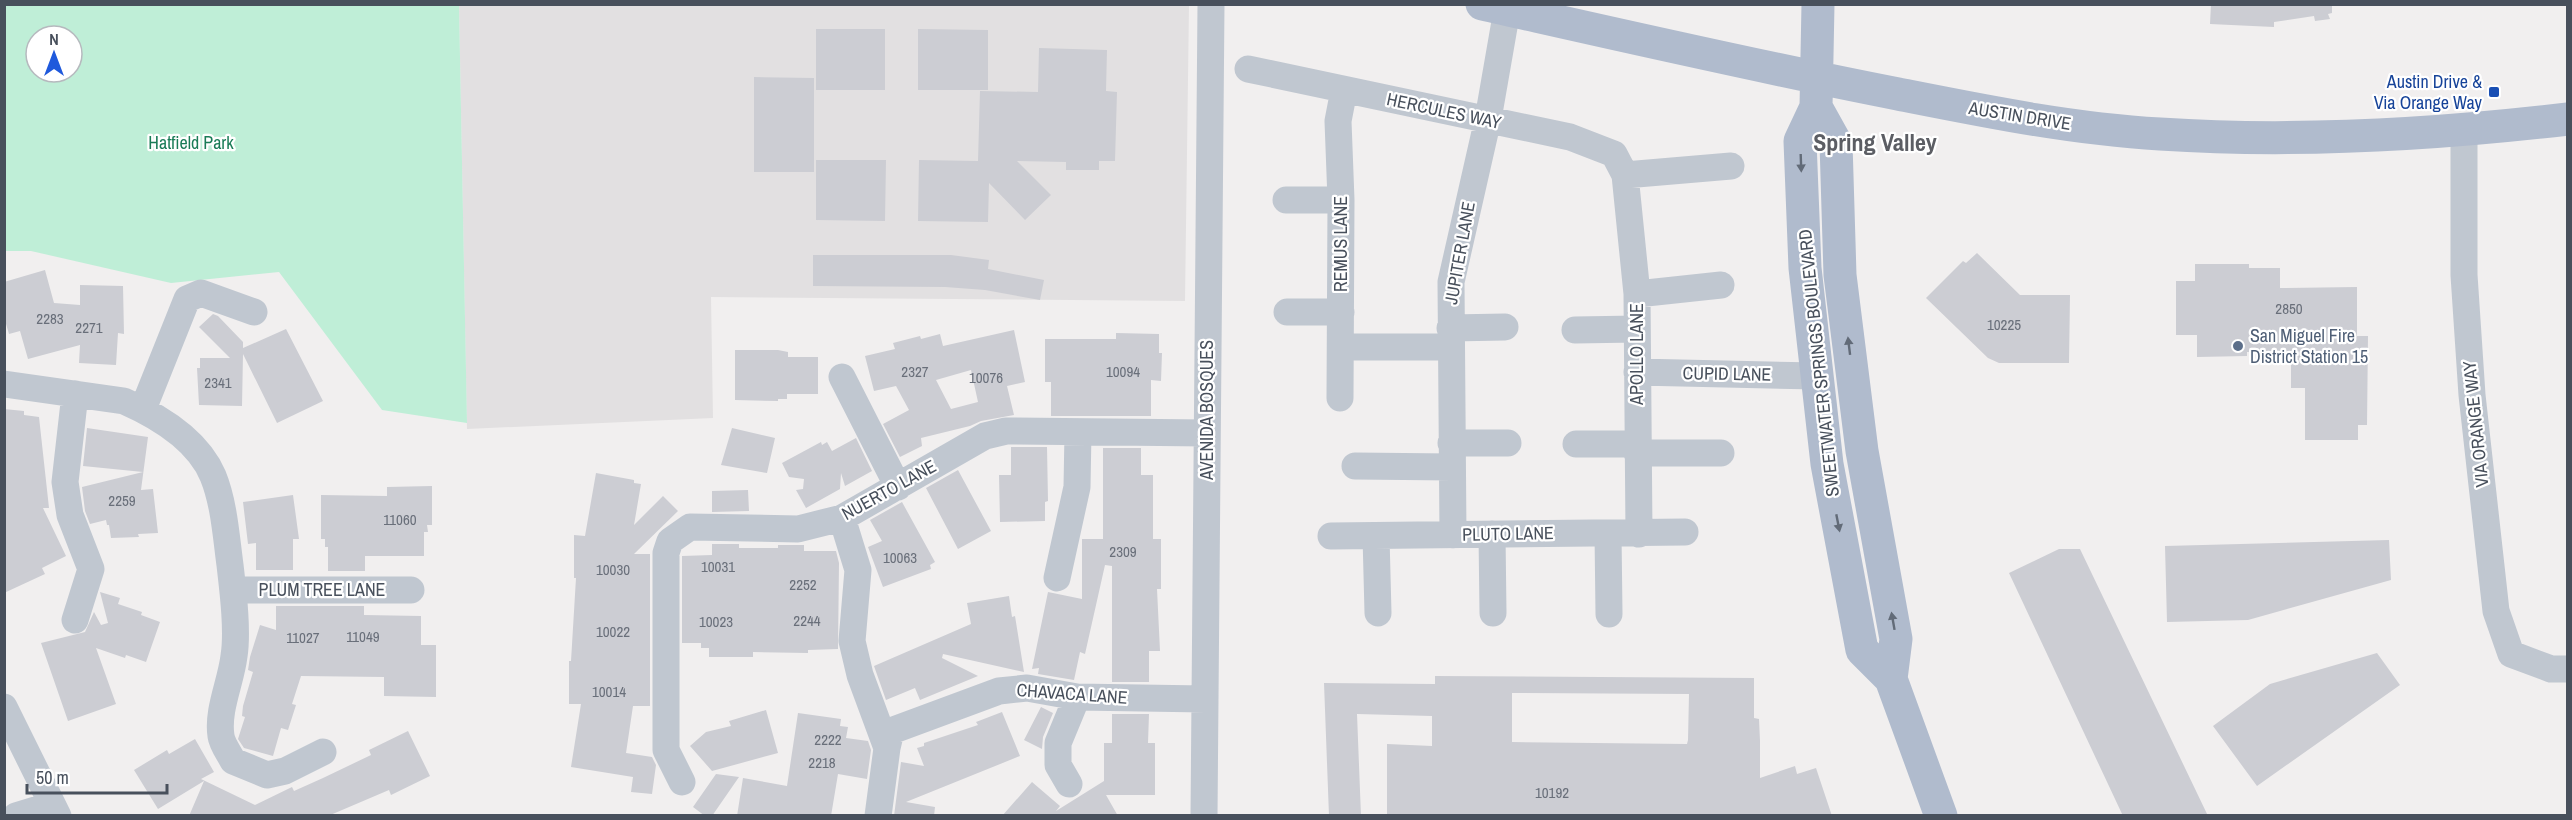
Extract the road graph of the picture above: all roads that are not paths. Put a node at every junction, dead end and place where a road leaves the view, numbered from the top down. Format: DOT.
graph roads {
  1 [pos="1211,4"];
  2 [pos="1818,4"];
  3 [pos="1494,7"];
  4 [pos="1248,69"];
  5 [pos="1344,90"];
  6 [pos="1816,93"];
  7 [pos="1488,119"];
  8 [pos="2568,119"];
  9 [pos="2464,131"];
  10 [pos="1731,166"];
  11 [pos="1625,175"];
  12 [pos="1286,200"];
  13 [pos="1341,200"];
  14 [pos="1721,285"];
  15 [pos="1637,294"];
  16 [pos="254,312"];
  17 [pos="1287,312"];
  18 [pos="1341,312"];
  19 [pos="1505,327"];
  20 [pos="1637,329"];
  21 [pos="1575,330"];
  22 [pos="1450,338"];
  23 [pos="1341,347"];
  24 [pos="1637,372"];
  25 [pos="1817,376"];
  26 [pos="842,377"];
  27 [pos="4,384"];
  28 [pos="75,394"];
  29 [pos="1340,398"];
  30 [pos="143,409"];
  31 [pos="1078,432"];
  32 [pos="1207,433"];
  33 [pos="1508,443"];
  34 [pos="1576,444"];
  35 [pos="1637,449"];
  36 [pos="1862,452"];
  37 [pos="1721,453"];
  38 [pos="1451,455"];
  39 [pos="1355,466"];
  40 [pos="898,487"];
  41 [pos="842,518"];
  42 [pos="1685,532"];
  43 [pos="1608,533"];
  44 [pos="1492,534"];
  45 [pos="1639,534"];
  46 [pos="1453,535"];
  47 [pos="1331,536"];
  48 [pos="1376,536"];
  49 [pos="1057,578"];
  50 [pos="233,590"];
  51 [pos="411,590"];
  52 [pos="1378,612"];
  53 [pos="1493,614"];
  54 [pos="1609,614"];
  55 [pos="75,620"];
  56 [pos="2568,669"];
  57 [pos="1891,679"];
  58 [pos="1077,697"];
  59 [pos="1205,699"];
  60 [pos="4,707"];
  61 [pos="887,748"];
  62 [pos="323,752"];
  63 [pos="682,782"];
  64 [pos="1069,784"];
  65 [pos="55,810"];
  66 [pos="16,816"];
  67 [pos="878,816"];
  68 [pos="1204,816"];
  69 [pos="1941,816"];
  1 -- 32 [label="street, AVENIDA BOSQUES"];
  2 -- 6 [label="main road, SWEETWATER SPRINGS BOULEVARD"];
  3 -- 6 [label="main road, AUSTIN DRIVE"];
  3 -- 7 [label="street, JUPITER LANE"];
  4 -- 5 [label="street, HERCULES WAY"];
  5 -- 7 [label="street, HERCULES WAY"];
  5 -- 13 [label="street, REMUS LANE"];
  6 -- 9 [label="main road, AUSTIN DRIVE"];
  6 -- 25 [label="main road, SWEETWATER SPRINGS BOULEVARD, one-way"];
  36 -- 6 [label="main road, SWEETWATER SPRINGS BOULEVARD, one-way"];
  7 -- 11 [label="street, HERCULES WAY"];
  7 -- 22 [label="street, JUPITER LANE"];
  8 -- 9 [label="main road, AUSTIN DRIVE"];
  9 -- 56 [label="street, VIA ORANGE WAY"];
  10 -- 11 [label="street"];
  11 -- 15 [label="street, APOLLO LANE"];
  12 -- 13 [label="street"];
  13 -- 18 [label="street, REMUS LANE"];
  14 -- 15 [label="street"];
  15 -- 20 [label="street, APOLLO LANE"];
  16 -- 30 [label="street"];
  17 -- 18 [label="street"];
  18 -- 23 [label="street, REMUS LANE"];
  19 -- 22 [label="street"];
  20 -- 21 [label="street"];
  20 -- 24 [label="street, APOLLO LANE"];
  22 -- 23 [label="street"];
  22 -- 38 [label="street, JUPITER LANE"];
  23 -- 29 [label="street, REMUS LANE"];
  24 -- 25 [label="street, CUPID LANE"];
  24 -- 35 [label="street, APOLLO LANE"];
  25 -- 36 [label="main road"];
  25 -- 57 [label="main road, SWEETWATER SPRINGS BOULEVARD, one-way"];
  26 -- 40 [label="street"];
  27 -- 28 [label="street"];
  28 -- 30 [label="street"];
  28 -- 55 [label="street"];
  30 -- 50 [label="street"];
  31 -- 32 [label="street, NUERTO LANE"];
  31 -- 40 [label="street, NUERTO LANE"];
  31 -- 49 [label="street"];
  32 -- 59 [label="street, AVENIDA BOSQUES"];
  33 -- 38 [label="street"];
  34 -- 35 [label="street"];
  35 -- 37 [label="street"];
  35 -- 45 [label="street, APOLLO LANE"];
  57 -- 36 [label="main road, SWEETWATER SPRINGS BOULEVARD, one-way"];
  38 -- 39 [label="street"];
  38 -- 46 [label="street, JUPITER LANE"];
  40 -- 41 [label="street, NUERTO LANE"];
  41 -- 61 [label="street"];
  41 -- 63 [label="street, NUERTO LANE"];
  42 -- 45 [label="street, PLUTO LANE"];
  43 -- 44 [label="street, PLUTO LANE"];
  43 -- 45 [label="street, PLUTO LANE"];
  43 -- 54 [label="street"];
  44 -- 46 [label="street, PLUTO LANE"];
  44 -- 53 [label="street"];
  46 -- 48 [label="street, PLUTO LANE"];
  47 -- 48 [label="street, PLUTO LANE"];
  48 -- 52 [label="street"];
  50 -- 51 [label="street, PLUM TREE LANE"];
  50 -- 62 [label="street"];
  57 -- 69 [label="main road, SWEETWATER SPRINGS BOULEVARD"];
  58 -- 59 [label="street, CHAVACA LANE"];
  58 -- 61 [label="street, CHAVACA LANE"];
  58 -- 64 [label="street"];
  59 -- 68 [label="street, AVENIDA BOSQUES"];
  60 -- 65 [label="street"];
  61 -- 67 [label="street"];
  65 -- 66 [label="street"];
}
